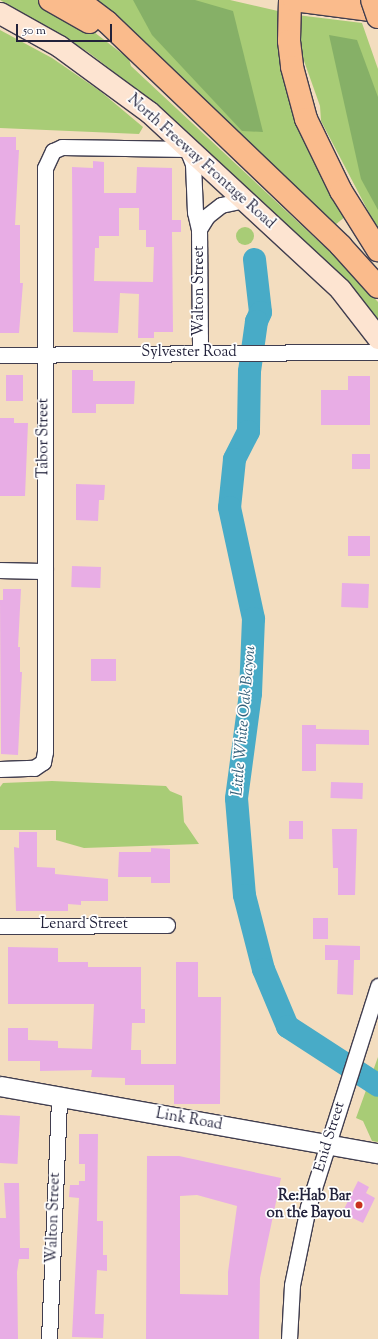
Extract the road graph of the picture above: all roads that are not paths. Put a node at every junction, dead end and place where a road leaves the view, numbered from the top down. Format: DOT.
graph roads {
  1 [pos="50,0"];
  2 [pos="78,0"];
  3 [pos="290,0"];
  4 [pos="294,0"];
  5 [pos="372,0"];
  6 [pos="378,11"];
  7 [pos="0,13"];
  8 [pos="378,17"];
  9 [pos="157,70"];
  10 [pos="187,149"];
  11 [pos="244,200"];
  12 [pos="199,229"];
  13 [pos="378,250"];
  14 [pos="378,287"];
  15 [pos="378,338"];
  16 [pos="378,352"];
  17 [pos="200,353"];
  18 [pos="44,354"];
  19 [pos="0,355"];
  20 [pos="0,570"];
  21 [pos="44,570"];
  22 [pos="0,769"];
  23 [pos="167,925"];
  24 [pos="0,926"];
  25 [pos="378,986"];
  26 [pos="0,1086"];
  27 [pos="59,1098"];
  28 [pos="329,1145"];
  29 [pos="375,1153"];
  30 [pos="49,1339"];
  31 [pos="289,1339"];
  1 -- 9 [label="highway"];
  2 -- 9 [label="highway"];
  3 -- 13 [label="highway"];
  4 -- 6 [label="highway"];
  5 -- 8 [label="highway, bridge"];
  7 -- 10 [label="main road, North Freeway Frontage Road"];
  9 -- 14 [label="highway"];
  10 -- 11 [label="main road, North Freeway Frontage Road"];
  10 -- 12 [label="street, Walton Street"];
  10 -- 18 [label="street, Tabor Street"];
  11 -- 12 [label="street, Walton Street"];
  11 -- 15 [label="main road, North Freeway Frontage Road"];
  12 -- 17 [label="street, Walton Street"];
  16 -- 17 [label="street, Sylvester Road"];
  17 -- 18 [label="street, Sylvester Road"];
  18 -- 19 [label="street, Sylvester Road"];
  18 -- 21 [label="street, Tabor Street"];
  20 -- 21 [label="street"];
  21 -- 22 [label="street, Tabor Street"];
  23 -- 24 [label="street, Lenard Street"];
  25 -- 28 [label="street, Enid Street"];
  26 -- 27 [label="street, Link Road"];
  27 -- 28 [label="street, Link Road"];
  27 -- 30 [label="street, Walton Street"];
  28 -- 29 [label="street, Link Road"];
  28 -- 31 [label="street, Enid Street"];
}
